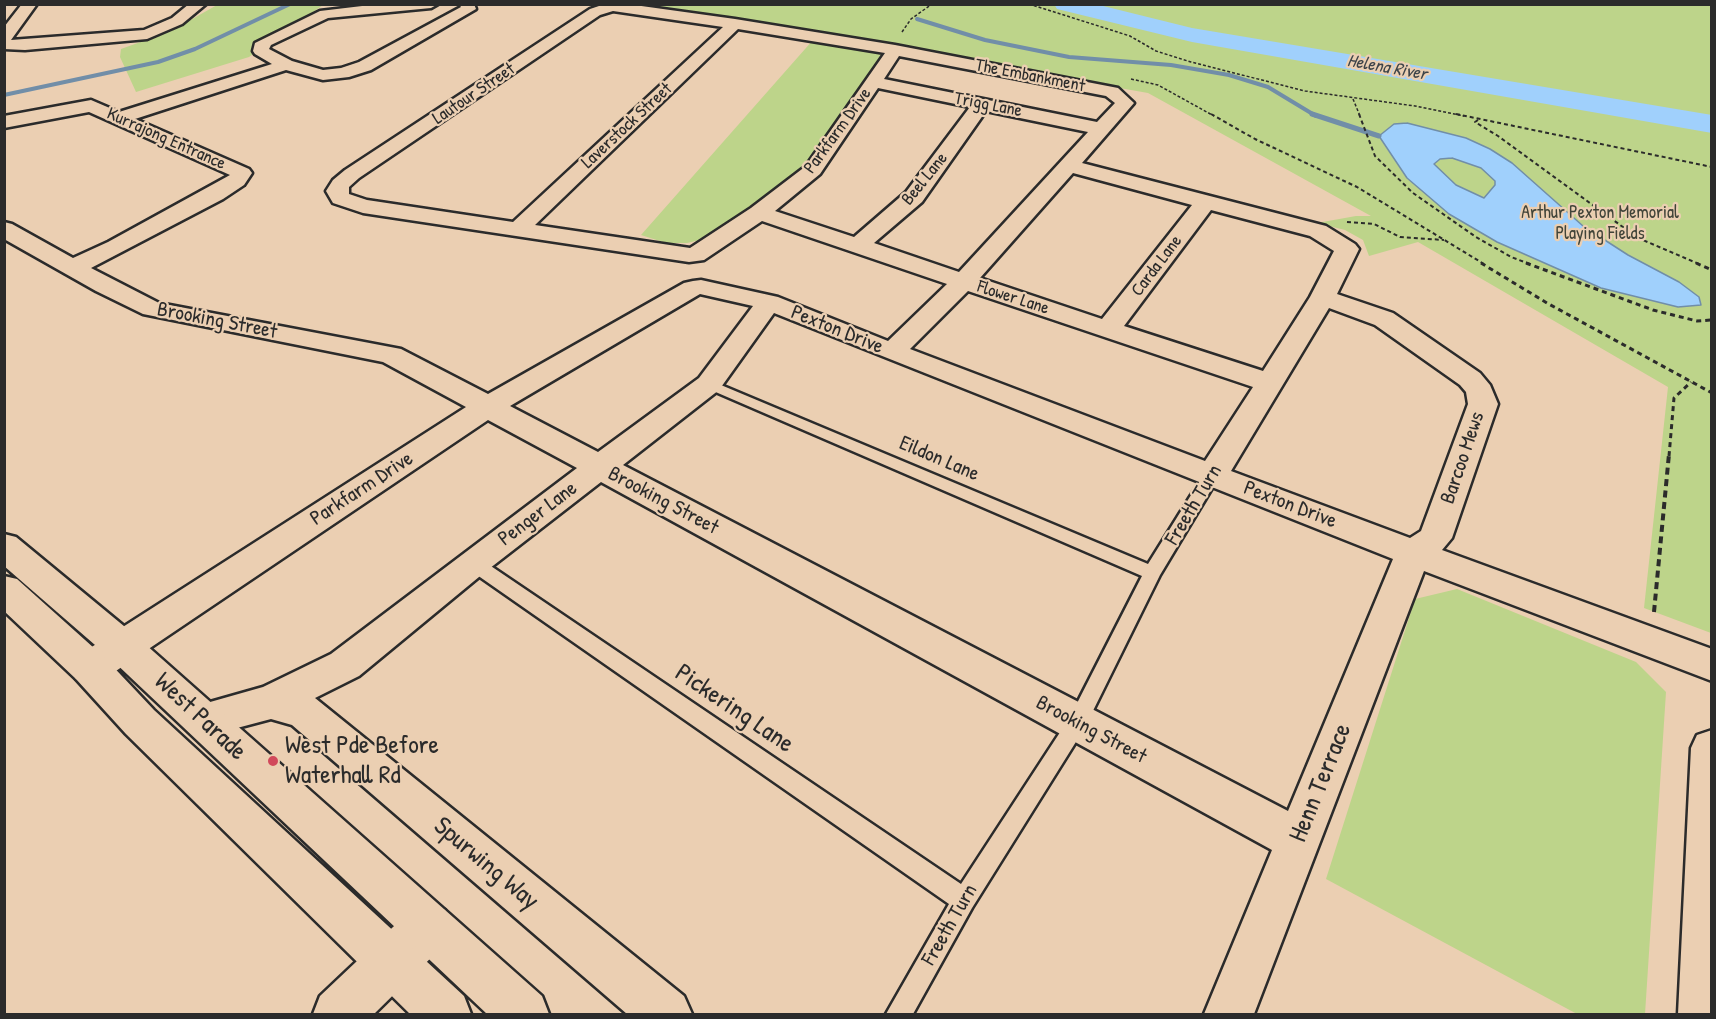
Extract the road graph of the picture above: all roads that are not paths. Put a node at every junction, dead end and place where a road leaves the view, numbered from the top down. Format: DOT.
graph roads {
  1 [pos="30,4"];
  2 [pos="199,4"];
  3 [pos="431,4"];
  4 [pos="466,4"];
  5 [pos="606,8"];
  6 [pos="735,24"];
  7 [pos="4,38"];
  8 [pos="4,44"];
  9 [pos="895,50"];
  10 [pos="286,65"];
  11 [pos="873,82"];
  12 [pos="982,104"];
  13 [pos="118,118"];
  14 [pos="4,122"];
  15 [pos="1102,129"];
  16 [pos="1068,166"];
  17 [pos="1206,202"];
  18 [pos="751,219"];
  19 [pos="519,228"];
  20 [pos="4,229"];
  21 [pos="605,243"];
  22 [pos="857,246"];
  23 [pos="692,255"];
  24 [pos="73,267"];
  25 [pos="724,268"];
  26 [pos="661,274"];
  27 [pos="963,281"];
  28 [pos="697,287"];
  29 [pos="1323,297"];
  30 [pos="769,303"];
  31 [pos="639,317"];
  32 [pos="1108,329"];
  33 [pos="892,352"];
  34 [pos="1268,382"];
  35 [pos="709,384"];
  36 [pos="487,407"];
  37 [pos="600,467"];
  38 [pos="1212,475"];
  39 [pos="4,546"];
  40 [pos="1413,553"];
  41 [pos="473,563"];
  42 [pos="1152,573"];
  43 [pos="4,589"];
  44 [pos="107,658"];
  45 [pos="1712,665"];
  46 [pos="288,708"];
  47 [pos="203,720"];
  48 [pos="1077,723"];
  49 [pos="1712,748"];
  50 [pos="1710,830"];
  51 [pos="1298,840"];
  52 [pos="964,900"];
  53 [pos="428,927"];
  54 [pos="391,962"];
  55 [pos="338,1014"];
  56 [pos="447,1014"];
  57 [pos="524,1014"];
  58 [pos="666,1014"];
  59 [pos="899,1014"];
  60 [pos="1230,1014"];
  61 [pos="1703,1014"];
  1 -- 7 [label="street"];
  2 -- 8 [label="street"];
  3 -- 10 [label="street"];
  4 -- 10 [label="street"];
  5 -- 6 [label="street, The Embankment"];
  5 -- 19 [label="street, Lautour Street"];
  6 -- 9 [label="street, The Embankment"];
  6 -- 19 [label="street, Laverstock Street"];
  9 -- 11 [label="street, Parkfarm Drive"];
  9 -- 15 [label="street, The Embankment"];
  10 -- 13 [label="street"];
  11 -- 12 [label="street, Trigg Lane"];
  11 -- 18 [label="street, Parkfarm Drive"];
  12 -- 15 [label="street, Trigg Lane"];
  12 -- 22 [label="street, Beel Lane"];
  13 -- 14 [label="street, Kurrajong Entrance"];
  13 -- 24 [label="street, Kurrajong Entrance"];
  15 -- 16 [label="street, The Embankment"];
  16 -- 17 [label="street, Freeth Turn"];
  16 -- 27 [label="street, The Embankment"];
  17 -- 29 [label="street, Freeth Turn"];
  17 -- 32 [label="street, Carda Lane"];
  18 -- 22 [label="street, Flower Lane"];
  18 -- 23 [label="street, Parkfarm Drive"];
  18 -- 25 [label="street, Parkfarm Drive"];
  19 -- 21 [label="street"];
  20 -- 24 [label="street, Brooking Street"];
  21 -- 23 [label="street"];
  21 -- 26 [label="street"];
  22 -- 27 [label="street, Flower Lane"];
  23 -- 25 [label="street"];
  23 -- 26 [label="street, Parkfarm Drive"];
  24 -- 36 [label="street, Brooking Street"];
  25 -- 28 [label="street, Parkfarm Drive"];
  25 -- 30 [label="street, Pexton Drive"];
  26 -- 28 [label="street"];
  26 -- 31 [label="street, Parkfarm Drive"];
  27 -- 32 [label="street, Flower Lane"];
  27 -- 33 [label="street, The Embankment"];
  28 -- 30 [label="street, Pexton Drive"];
  28 -- 31 [label="street, Parkfarm Drive"];
  29 -- 34 [label="street, Freeth Turn"];
  29 -- 40 [label="street, Barcoo Mews"];
  30 -- 33 [label="street, Pexton Drive"];
  30 -- 35 [label="street, Penger Lane"];
  31 -- 36 [label="street, Parkfarm Drive"];
  32 -- 34 [label="street, Flower Lane"];
  33 -- 38 [label="street, Pexton Drive"];
  34 -- 38 [label="street, Freeth Turn"];
  35 -- 37 [label="street, Penger Lane"];
  35 -- 42 [label="lane, Eildon Lane"];
  36 -- 37 [label="street, Brooking Street"];
  36 -- 44 [label="street, Parkfarm Drive"];
  37 -- 41 [label="street, Penger Lane"];
  37 -- 48 [label="street, Brooking Street"];
  38 -- 40 [label="street, Pexton Drive"];
  38 -- 42 [label="lane, Freeth Turn"];
  39 -- 44 [label="street, West Parade"];
  40 -- 45 [label="street, Pexton Drive"];
  40 -- 51 [label="street, Henn Terrace"];
  41 -- 46 [label="street, Penger Lane"];
  41 -- 52 [label="lane, Pickering Lane"];
  42 -- 48 [label="lane, Freeth Turn"];
  43 -- 44 [label="street, West Parade"];
  44 -- 47 [label="street, West Parade"];
  44 -- 54 [label="street, West Parade"];
  46 -- 47 [label="street"];
  46 -- 58 [label="street, Spurwing Way"];
  47 -- 53 [label="street, West Parade"];
  48 -- 51 [label="street, Brooking Street"];
  48 -- 52 [label="lane, Freeth Turn"];
  49 -- 50 [label="street"];
  50 -- 61 [label="street"];
  51 -- 60 [label="street, Henn Terrace"];
  52 -- 59 [label="lane, Freeth Turn"];
  53 -- 54 [label="street"];
  53 -- 57 [label="street, West Parade"];
  54 -- 55 [label="street"];
  54 -- 56 [label="street, West Parade"];
}
